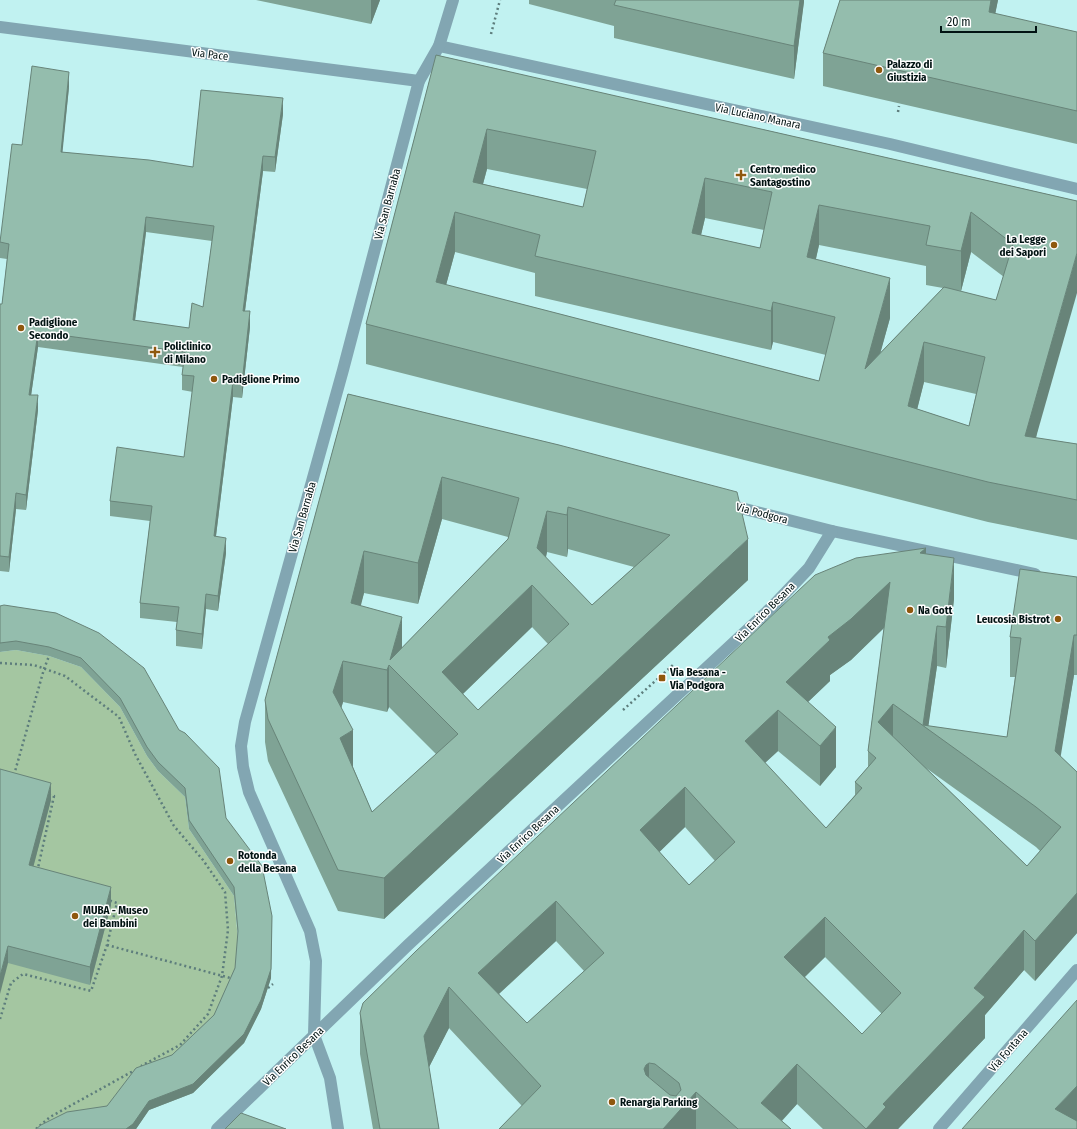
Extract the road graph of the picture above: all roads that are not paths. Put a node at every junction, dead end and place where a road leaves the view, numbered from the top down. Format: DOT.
graph roads {
  1 [pos="453,0"];
  2 [pos="0,27"];
  3 [pos="439,46"];
  4 [pos="419,81"];
  5 [pos="1077,189"];
  6 [pos="334,402"];
  7 [pos="348,405"];
  8 [pos="715,501"];
  9 [pos="832,531"];
  10 [pos="1047,577"];
  11 [pos="1077,970"];
  12 [pos="314,1035"];
  13 [pos="217,1129"];
  14 [pos="338,1129"];
  15 [pos="939,1129"];
  1 -- 3 [label="street, Via San Barnaba"];
  2 -- 4 [label="street, Via Pace"];
  3 -- 4 [label="street, Via San Barnaba"];
  3 -- 5 [label="street, Via Luciano Manara"];
  4 -- 6 [label="street, Via San Barnaba"];
  6 -- 7 [label="street"];
  6 -- 12 [label="street, Via San Barnaba"];
  8 -- 9 [label="street, Via Podgora"];
  9 -- 10 [label="street, Via Podgora"];
  9 -- 12 [label="street, Via Enrico Besana"];
  11 -- 15 [label="street, Via Fontana"];
  12 -- 13 [label="street, Via Enrico Besana"];
  12 -- 14 [label="street"];
}
